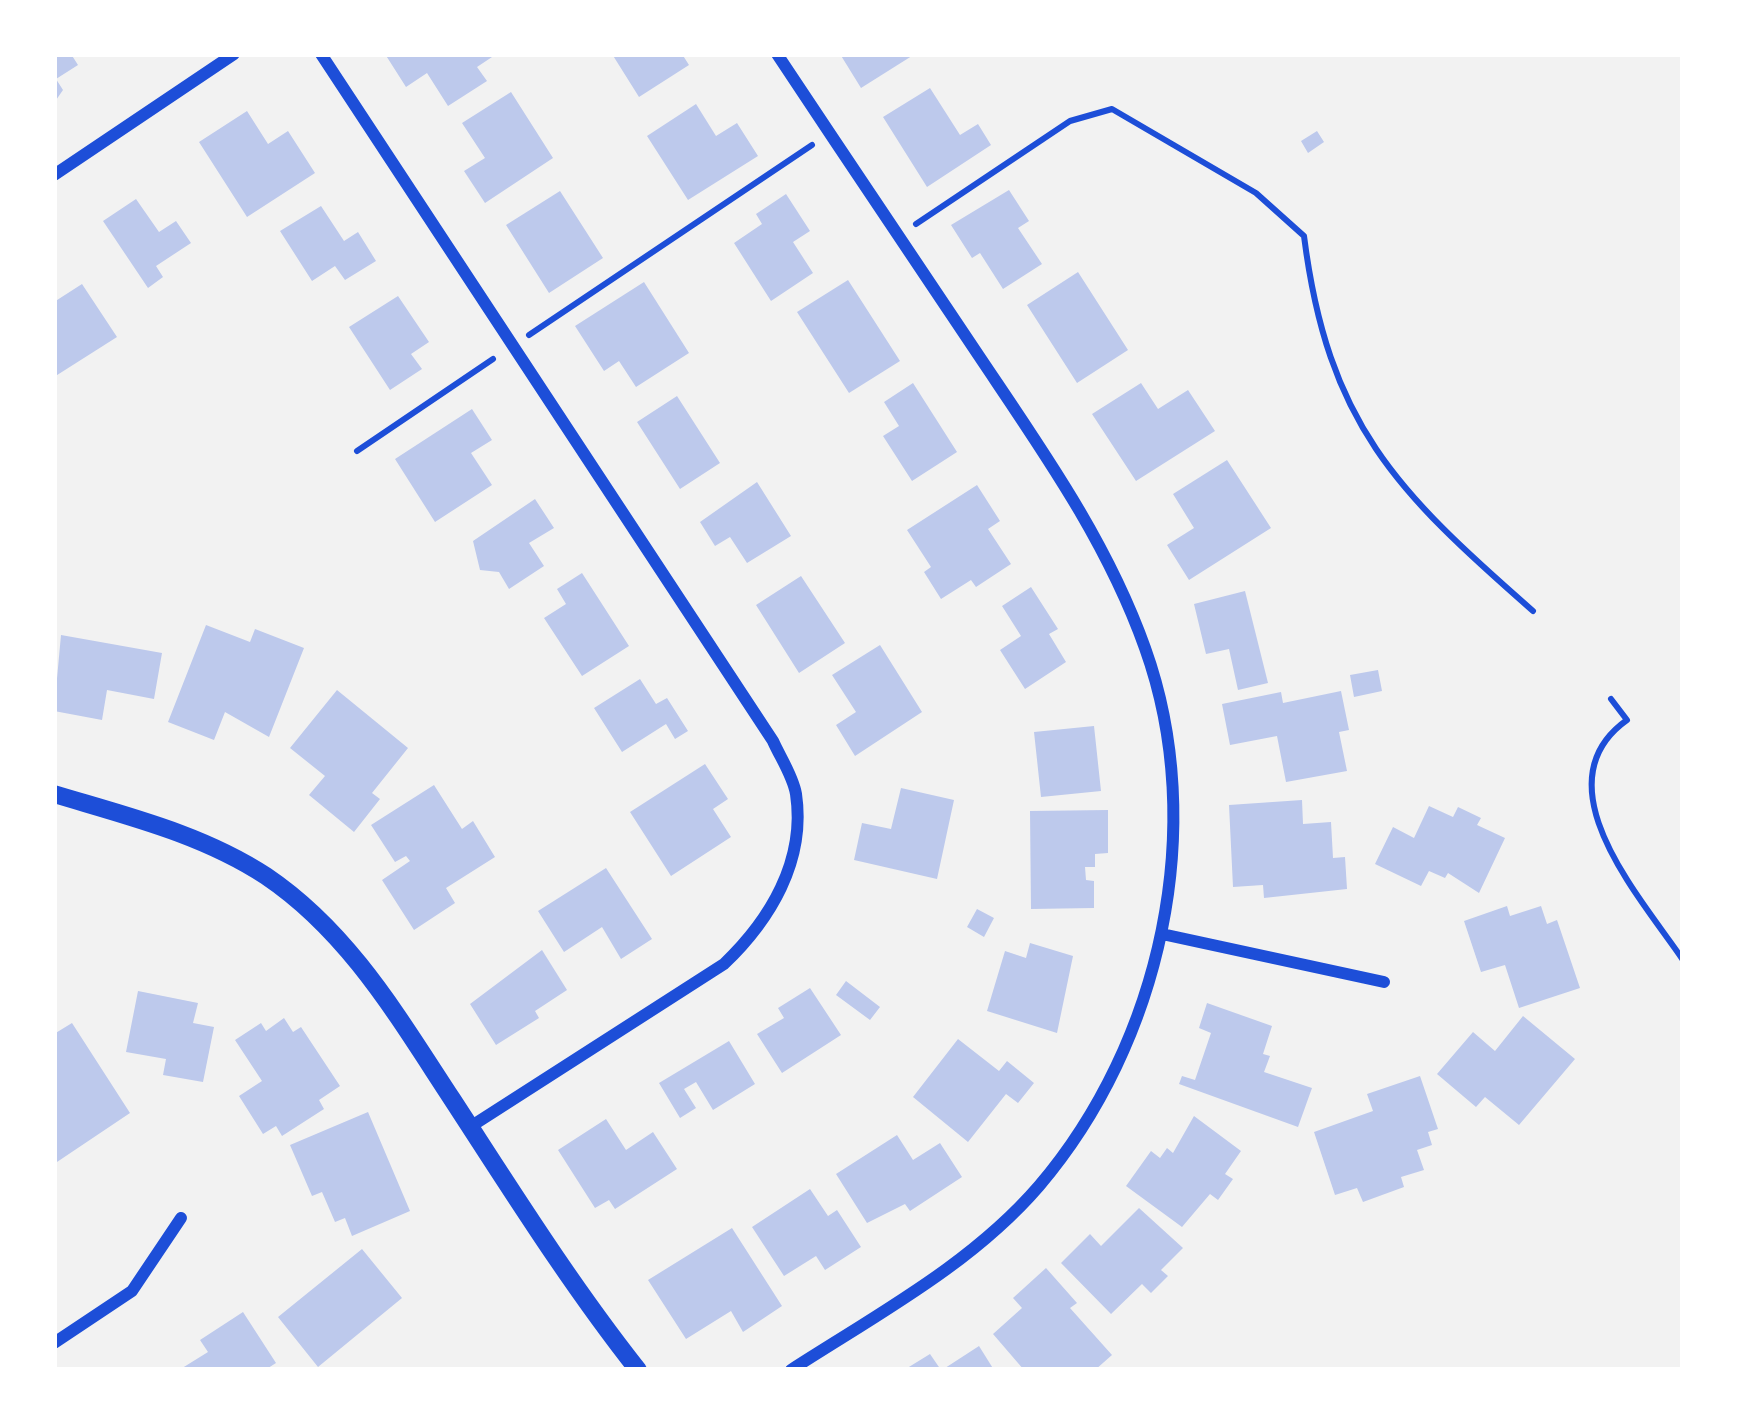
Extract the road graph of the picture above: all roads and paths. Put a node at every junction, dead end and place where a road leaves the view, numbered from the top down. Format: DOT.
graph roads {
  1 [pos="233,54"];
  2 [pos="322,54"];
  3 [pos="777,54"];
  4 [pos="830,133"];
  5 [pos="54,175"];
  6 [pos="898,236"];
  7 [pos="516,344"];
  8 [pos="357,452"];
  9 [pos="1533,610"];
  10 [pos="1611,699"];
  11 [pos="54,794"];
  12 [pos="1162,934"];
  13 [pos="1683,960"];
  14 [pos="1384,982"];
  15 [pos="470,1127"];
  16 [pos="181,1218"];
  17 [pos="54,1343"];
  18 [pos="638,1370"];
  19 [pos="791,1370"];
  1 -- 5 [label="street"];
  2 -- 7 [label="street"];
  3 -- 4 [label="street"];
  4 -- 6 [label="street"];
  4 -- 7 [label="path"];
  6 -- 9 [label="path"];
  6 -- 12 [label="street"];
  7 -- 8 [label="path"];
  7 -- 15 [label="street"];
  10 -- 13 [label="path"];
  11 -- 15 [label="street"];
  12 -- 14 [label="street"];
  12 -- 19 [label="street"];
  15 -- 18 [label="street"];
  16 -- 17 [label="street"];
}
